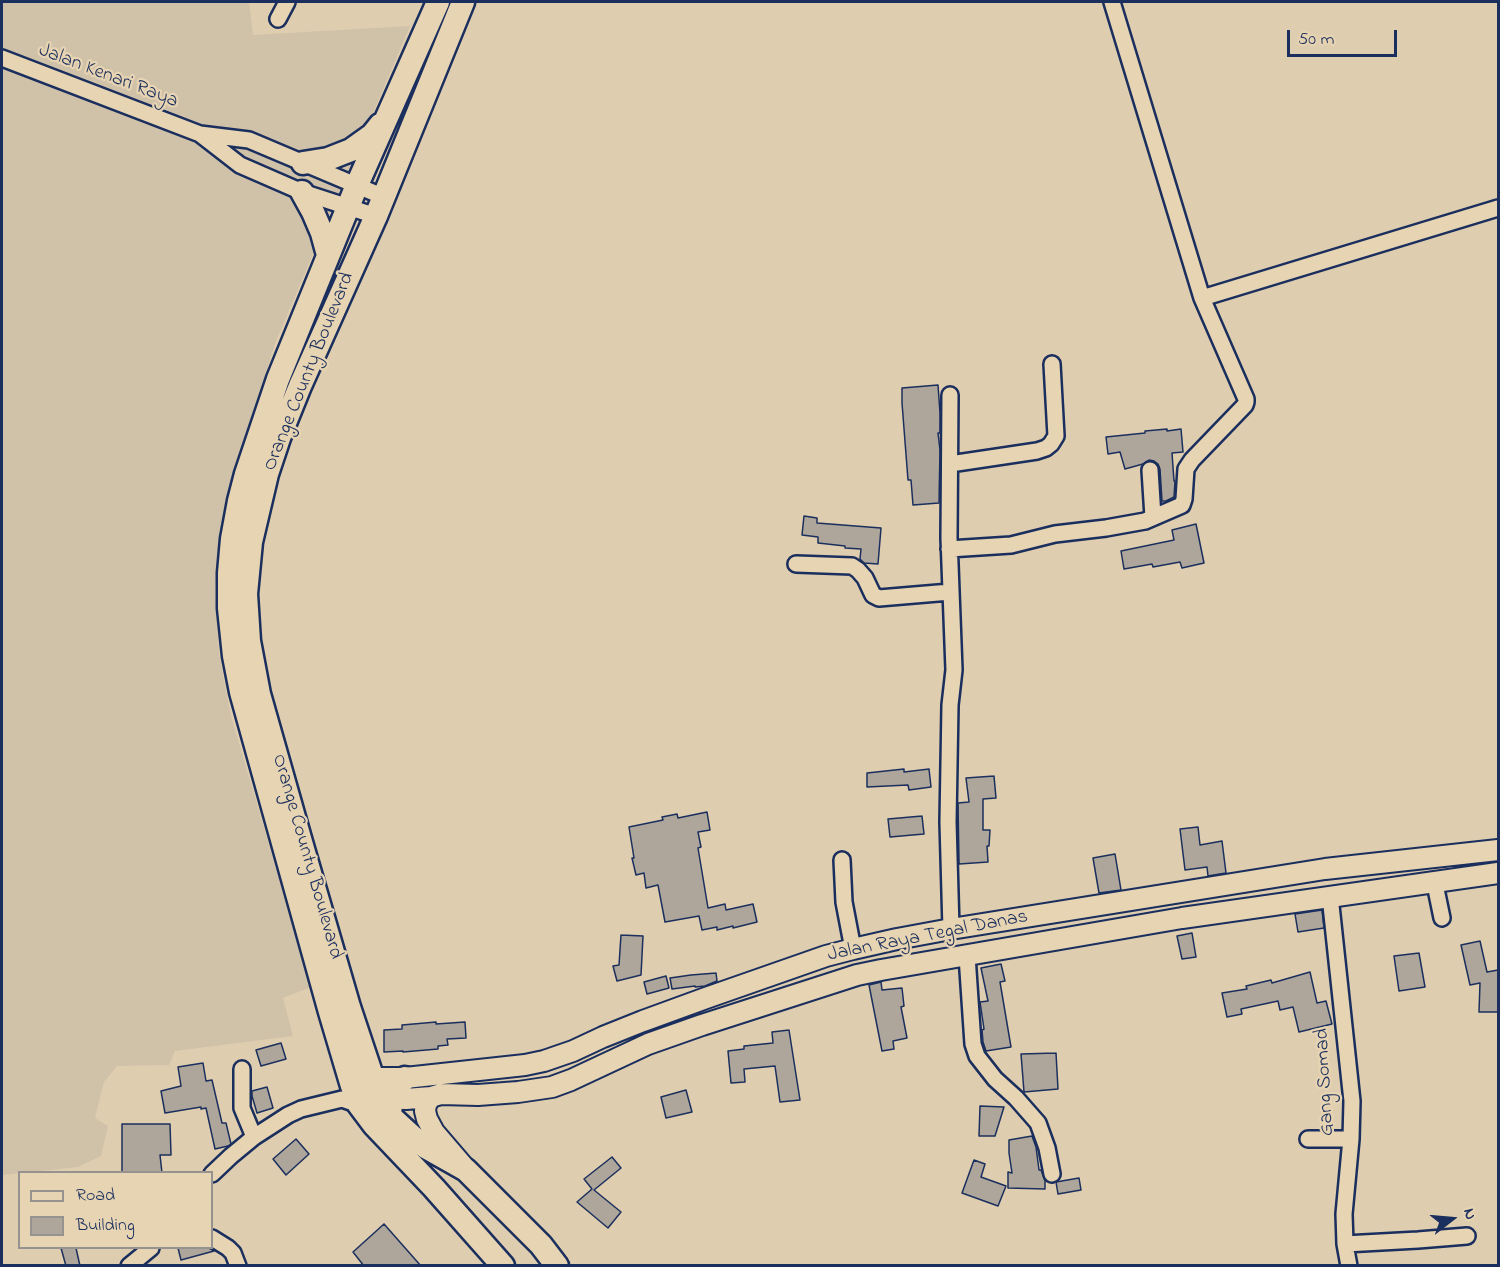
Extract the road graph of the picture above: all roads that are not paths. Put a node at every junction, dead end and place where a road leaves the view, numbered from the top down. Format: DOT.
graph roads {
  1 [pos="287,2"];
  2 [pos="438,2"];
  3 [pos="463,2"];
  4 [pos="1112,2"];
  5 [pos="278,19"];
  6 [pos="2,58"];
  7 [pos="388,116"];
  8 [pos="200,135"];
  9 [pos="303,163"];
  10 [pos="357,185"];
  11 [pos="302,192"];
  12 [pos="349,206"];
  13 [pos="380,206"];
  14 [pos="1498,208"];
  15 [pos="328,255"];
  16 [pos="1202,298"];
  17 [pos="1052,364"];
  18 [pos="950,395"];
  19 [pos="951,464"];
  20 [pos="1150,470"];
  21 [pos="1153,518"];
  22 [pos="949,549"];
  23 [pos="796,564"];
  24 [pos="950,592"];
  25 [pos="1498,850"];
  26 [pos="842,860"];
  27 [pos="1498,873"];
  28 [pos="1436,882"];
  29 [pos="1178,893"];
  30 [pos="1330,896"];
  31 [pos="1182,918"];
  32 [pos="1442,918"];
  33 [pos="951,929"];
  34 [pos="897,939"];
  35 [pos="853,949"];
  36 [pos="967,956"];
  37 [pos="902,966"];
  38 [pos="242,1069"];
  39 [pos="405,1078"];
  40 [pos="431,1097"];
  41 [pos="370,1098"];
  42 [pos="254,1137"];
  43 [pos="1308,1139"];
  44 [pos="1351,1139"];
  45 [pos="392,1144"];
  46 [pos="466,1170"];
  47 [pos="213,1173"];
  48 [pos="1052,1174"];
  49 [pos="434,1188"];
  50 [pos="1467,1236"];
  51 [pos="213,1239"];
  52 [pos="1345,1244"];
  53 [pos="150,1249"];
  54 [pos="129,1266"];
  55 [pos="238,1266"];
  56 [pos="502,1266"];
  57 [pos="557,1266"];
  58 [pos="1349,1266"];
  1 -- 5 [label="street"];
  2 -- 7 [label="main road, Orange County Boulevard"];
  3 -- 13 [label="main road, Orange County Boulevard"];
  4 -- 16 [label="street"];
  6 -- 8 [label="street, Jalan Kenari Raya"];
  7 -- 9 [label="main road"];
  7 -- 10 [label="main road, Orange County Boulevard"];
  8 -- 9 [label="street, Jalan Kenari Raya"];
  8 -- 11 [label="street, Jalan Kenari Raya"];
  9 -- 10 [label="street, Jalan Kenari Raya"];
  10 -- 12 [label="main road, Orange County Boulevard"];
  10 -- 13 [label="street, Jalan Kenari Raya"];
  11 -- 12 [label="street, Jalan Kenari Raya"];
  11 -- 15 [label="main road"];
  12 -- 13 [label="street, Jalan Kenari Raya"];
  12 -- 15 [label="main road, Orange County Boulevard"];
  13 -- 41 [label="main road, Orange County Boulevard"];
  14 -- 16 [label="street"];
  15 -- 41 [label="main road, Orange County Boulevard"];
  16 -- 21 [label="street"];
  17 -- 19 [label="street"];
  18 -- 19 [label="street"];
  19 -- 22 [label="street"];
  20 -- 21 [label="street"];
  21 -- 22 [label="street"];
  22 -- 24 [label="street"];
  23 -- 24 [label="street"];
  24 -- 33 [label="street"];
  25 -- 29 [label="street, Jalan Raya Tegal Danas"];
  26 -- 35 [label="street"];
  27 -- 28 [label="street, Jalan Raya Tegal Danas"];
  28 -- 30 [label="street, Jalan Raya Tegal Danas"];
  28 -- 32 [label="street"];
  29 -- 31 [label="street"];
  29 -- 33 [label="street, Jalan Raya Tegal Danas"];
  30 -- 31 [label="street, Jalan Raya Tegal Danas"];
  30 -- 44 [label="street, Gang Somad"];
  31 -- 36 [label="street, Jalan Raya Tegal Danas"];
  33 -- 34 [label="street, Jalan Raya Tegal Danas"];
  34 -- 35 [label="street, Jalan Raya Tegal Danas"];
  34 -- 37 [label="street"];
  35 -- 39 [label="street, Jalan Raya Tegal Danas"];
  36 -- 37 [label="street, Jalan Raya Tegal Danas"];
  36 -- 48 [label="street"];
  37 -- 40 [label="street, Jalan Raya Tegal Danas"];
  38 -- 42 [label="street"];
  39 -- 41 [label="main road"];
  40 -- 41 [label="street, Jalan Raya Tegal Danas"];
  40 -- 46 [label="street"];
  41 -- 42 [label="street"];
  41 -- 45 [label="main road"];
  41 -- 45 [label="main road"];
  41 -- 46 [label="main road"];
  42 -- 47 [label="street"];
  43 -- 44 [label="street"];
  44 -- 52 [label="street, Gang Somad"];
  45 -- 49 [label="main road"];
  46 -- 49 [label="main road"];
  46 -- 57 [label="main road"];
  49 -- 56 [label="main road"];
  50 -- 52 [label="street"];
  51 -- 55 [label="street"];
  52 -- 58 [label="street, Gang Somad"];
  53 -- 54 [label="street"];
}
